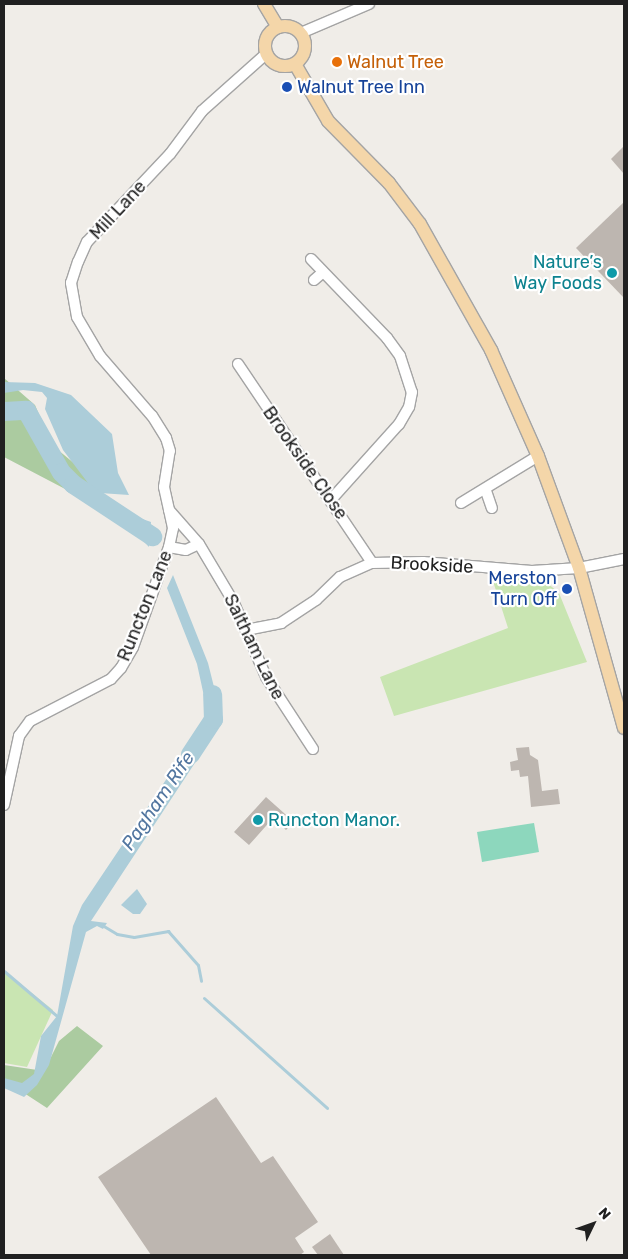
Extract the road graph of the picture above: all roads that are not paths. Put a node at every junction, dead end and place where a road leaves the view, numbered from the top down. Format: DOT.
graph roads {
  1 [pos="264,4"];
  2 [pos="369,4"];
  3 [pos="278,27"];
  4 [pos="301,33"];
  5 [pos="266,54"];
  6 [pos="295,64"];
  7 [pos="311,260"];
  8 [pos="322,273"];
  9 [pos="314,280"];
  10 [pos="238,364"];
  11 [pos="538,456"];
  12 [pos="486,491"];
  13 [pos="330,501"];
  14 [pos="461,502"];
  15 [pos="167,508"];
  16 [pos="492,508"];
  17 [pos="172,528"];
  18 [pos="198,544"];
  19 [pos="169,547"];
  20 [pos="624,559"];
  21 [pos="372,563"];
  22 [pos="579,568"];
  23 [pos="246,630"];
  24 [pos="624,728"];
  25 [pos="313,749"];
  26 [pos="4,805"];
  1 -- 3 [label="main road"];
  2 -- 4 [label="street"];
  3 -- 4 [label="main road"];
  3 -- 5 [label="main road"];
  4 -- 6 [label="main road"];
  5 -- 6 [label="main road"];
  5 -- 15 [label="street, Mill Lane"];
  6 -- 11 [label="main road"];
  7 -- 8 [label="street"];
  8 -- 9 [label="street"];
  8 -- 13 [label="street"];
  10 -- 13 [label="street, Brookside Close"];
  11 -- 12 [label="street"];
  11 -- 22 [label="main road"];
  12 -- 14 [label="street"];
  12 -- 16 [label="street"];
  13 -- 21 [label="street, Brookside Close"];
  15 -- 17 [label="street, Mill Lane"];
  15 -- 18 [label="street, Saltham Lane"];
  17 -- 19 [label="street, Runcton Lane"];
  18 -- 19 [label="street"];
  18 -- 23 [label="street, Saltham Lane"];
  19 -- 26 [label="street, Runcton Lane"];
  20 -- 22 [label="street, Brookside"];
  21 -- 22 [label="street, Brookside"];
  21 -- 23 [label="street, Brookside"];
  22 -- 24 [label="main road"];
  23 -- 25 [label="street, Saltham Lane"];
}
